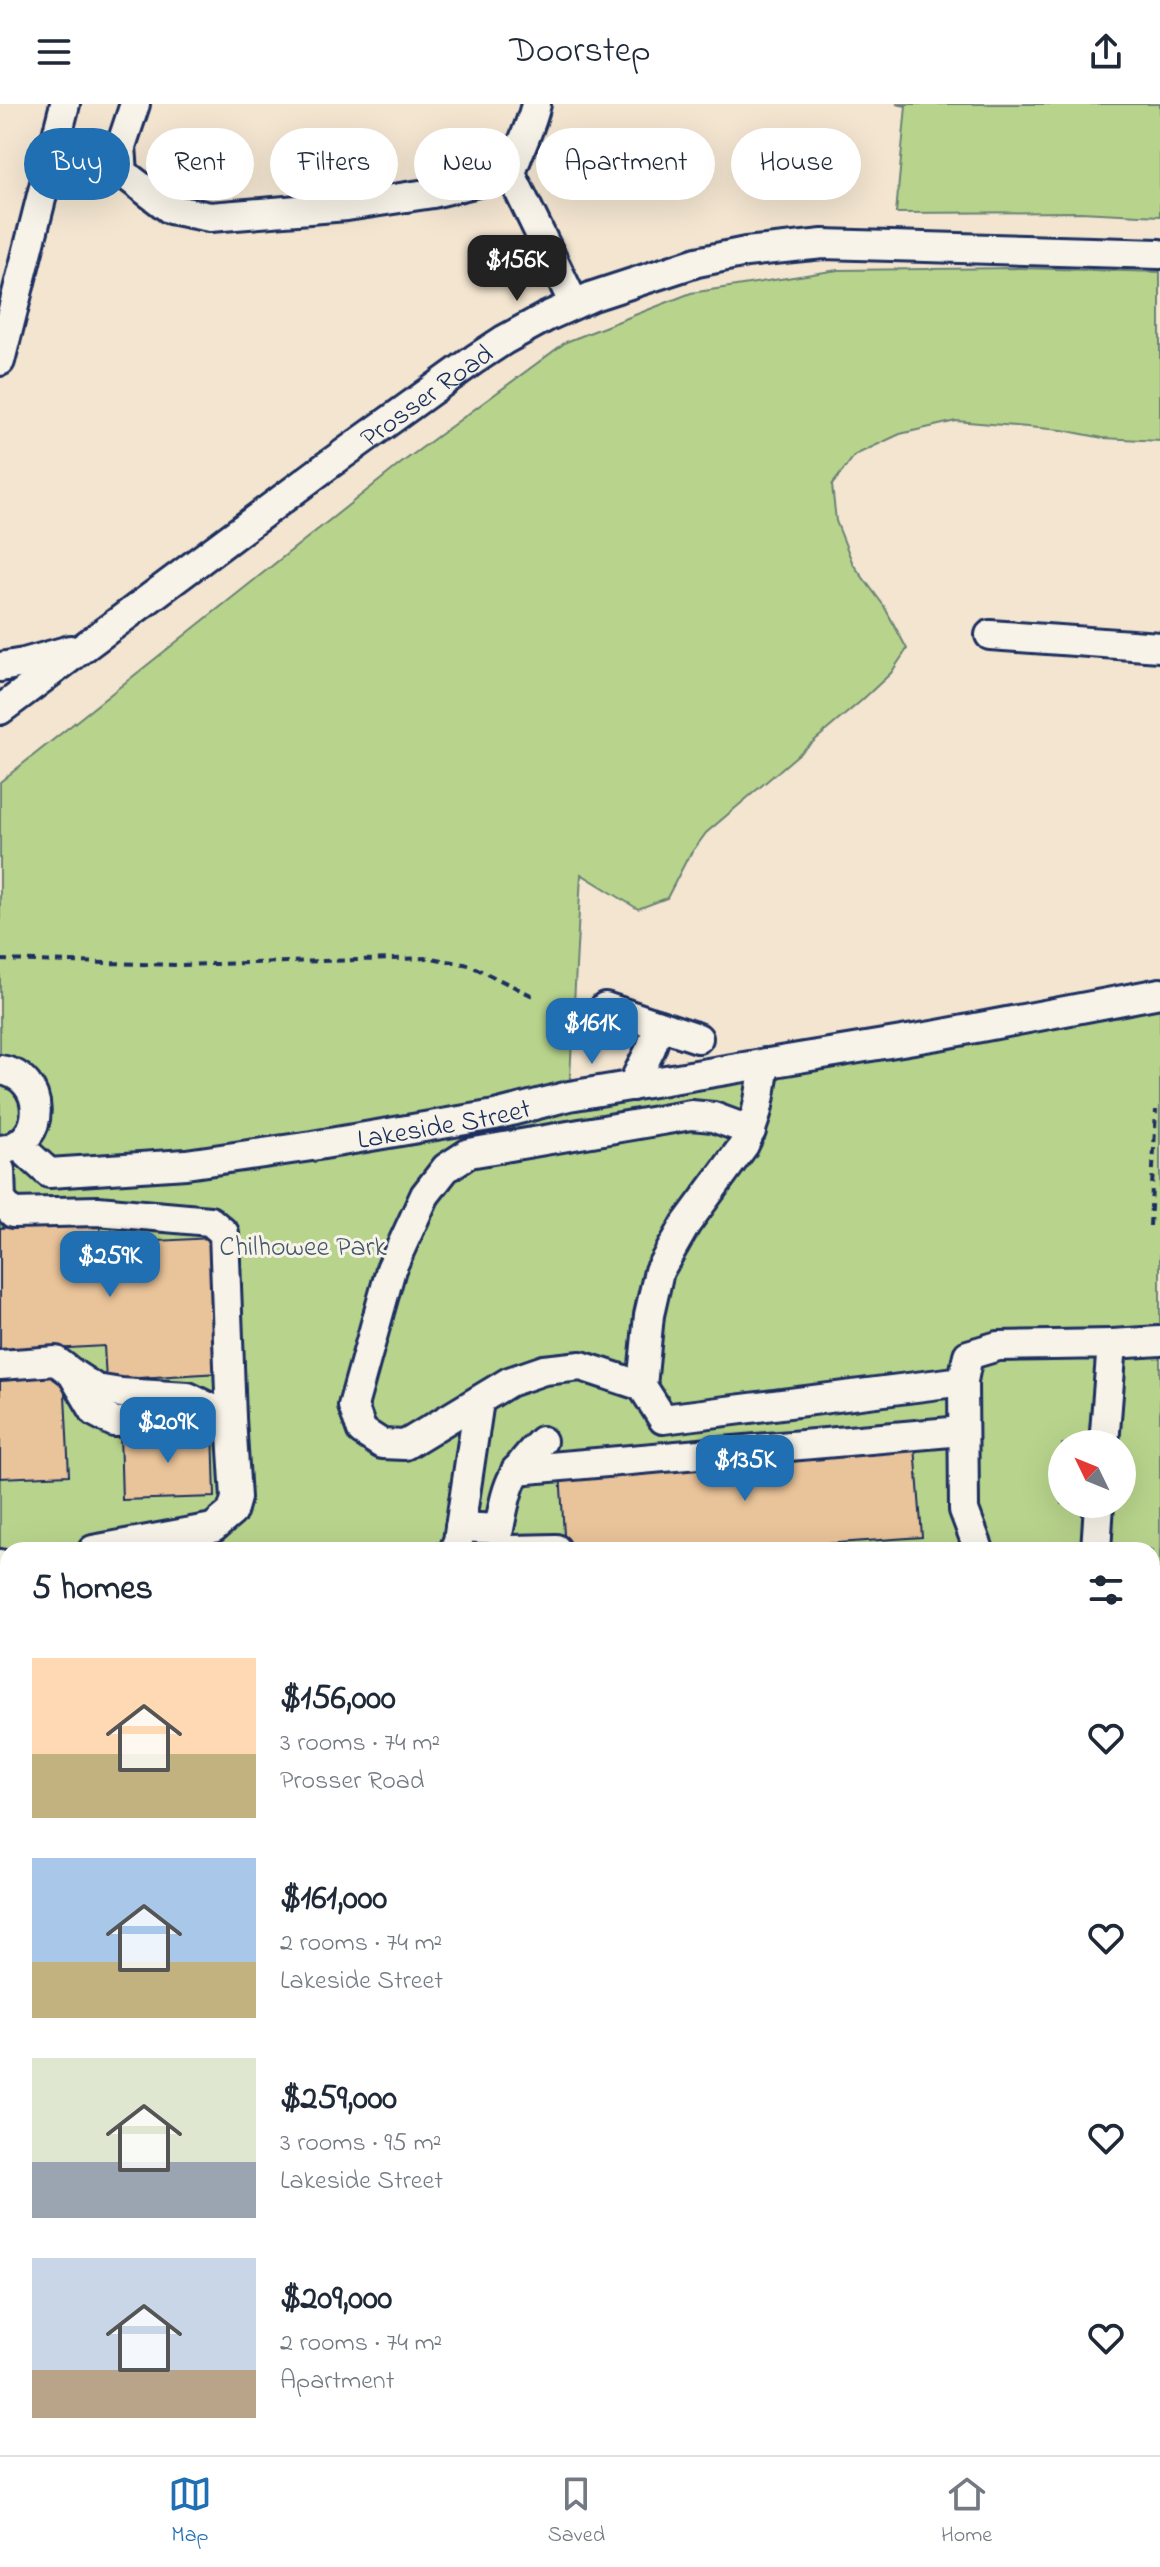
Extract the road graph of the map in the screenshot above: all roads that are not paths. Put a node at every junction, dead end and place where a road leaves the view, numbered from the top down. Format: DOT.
graph roads {
  1 [pos="65,104"];
  2 [pos="135,104"];
  3 [pos="536,104"];
  4 [pos="520,146"];
  5 [pos="520,193"];
  6 [pos="414,196"];
  7 [pos="1160,254"];
  8 [pos="574,304"];
  9 [pos="0,361"];
  10 [pos="990,635"];
  11 [pos="90,644"];
  12 [pos="1160,647"];
  13 [pos="0,667"];
  14 [pos="0,710"];
  15 [pos="1160,993"];
  16 [pos="605,1007"];
  17 [pos="655,1036"];
  18 [pos="698,1038"];
  19 [pos="765,1063"];
  20 [pos="0,1070"];
  21 [pos="669,1079"];
  22 [pos="632,1086"];
  23 [pos="751,1131"];
  24 [pos="9,1148"];
  25 [pos="0,1170"];
  26 [pos="1160,1341"];
  27 [pos="1112,1344"];
  28 [pos="0,1365"];
  29 [pos="963,1381"];
  30 [pos="642,1386"];
  31 [pos="479,1401"];
  32 [pos="231,1418"];
  33 [pos="1105,1430"];
  34 [pos="962,1431"];
  35 [pos="542,1441"];
  36 [pos="516,1470"];
  37 [pos="1098,1518"];
  38 [pos="457,1538"];
  39 [pos="137,1542"];
  40 [pos="495,1542"];
  41 [pos="504,1542"];
  42 [pos="976,1542"];
  43 [pos="1097,1542"];
  1 -- 9 [label="street"];
  2 -- 6 [label="street"];
  3 -- 4 [label="street"];
  5 -- 8 [label="street"];
  7 -- 8 [label="street, Prosser Road"];
  8 -- 11 [label="street, Prosser Road"];
  10 -- 12 [label="street"];
  11 -- 13 [label="street"];
  11 -- 14 [label="street, Prosser Road"];
  15 -- 19 [label="street, Lakeside Street"];
  16 -- 17 [label="street"];
  17 -- 18 [label="street"];
  17 -- 21 [label="street"];
  17 -- 22 [label="street"];
  19 -- 21 [label="street, Lakeside Street"];
  19 -- 23 [label="street"];
  20 -- 24 [label="street"];
  21 -- 22 [label="street, Lakeside Street"];
  22 -- 24 [label="street, Lakeside Street"];
  23 -- 30 [label="street"];
  23 -- 31 [label="street"];
  25 -- 32 [label="street"];
  26 -- 27 [label="street"];
  27 -- 29 [label="street"];
  27 -- 33 [label="street"];
  28 -- 32 [label="street"];
  29 -- 30 [label="street"];
  29 -- 34 [label="street"];
  30 -- 31 [label="street"];
  31 -- 38 [label="street"];
  32 -- 39 [label="street"];
  34 -- 36 [label="street"];
  34 -- 42 [label="street"];
  35 -- 36 [label="street"];
  36 -- 41 [label="street"];
  37 -- 43 [label="street"];
  38 -- 40 [label="street"];
}
